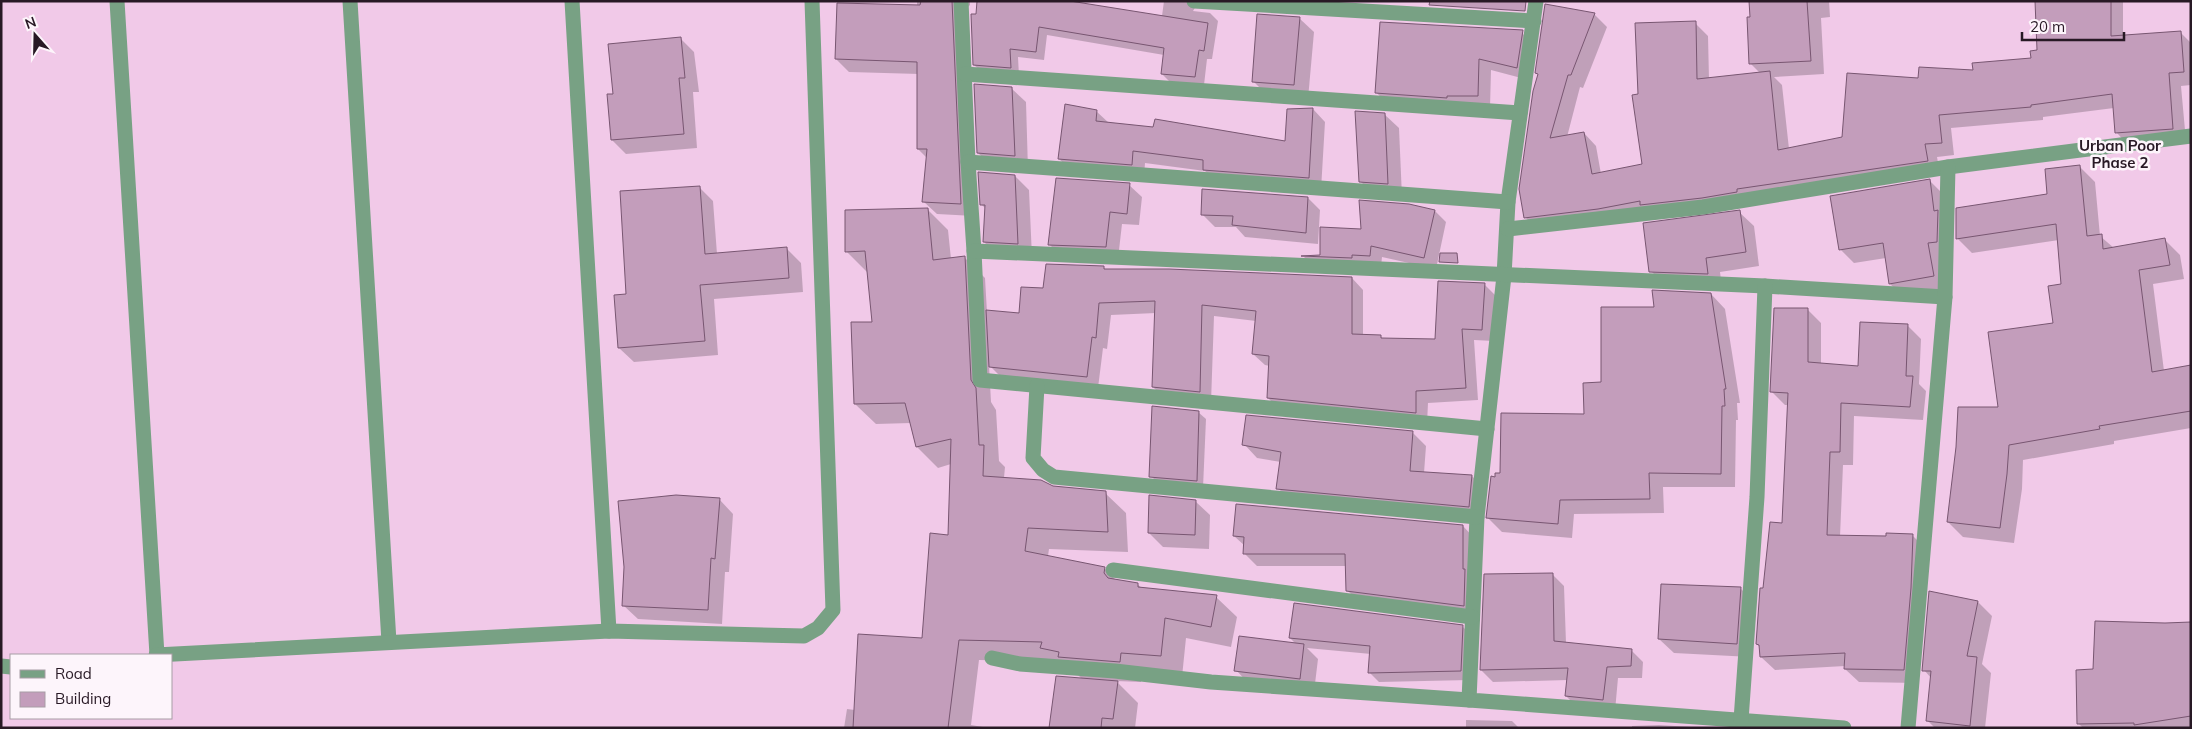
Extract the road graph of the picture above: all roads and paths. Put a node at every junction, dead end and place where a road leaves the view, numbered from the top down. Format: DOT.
graph roads {
  1 [pos="117,1"];
  2 [pos="350,1"];
  3 [pos="572,1"];
  4 [pos="812,1"];
  5 [pos="961,1"];
  6 [pos="1194,1"];
  7 [pos="1536,1"];
  8 [pos="1534,21"];
  9 [pos="965,74"];
  10 [pos="1520,113"];
  11 [pos="2191,136"];
  12 [pos="968,162"];
  13 [pos="1948,167"];
  14 [pos="1508,202"];
  15 [pos="1508,230"];
  16 [pos="974,251"];
  17 [pos="1504,276"];
  18 [pos="1765,286"];
  19 [pos="1945,297"];
  20 [pos="1037,386"];
  21 [pos="1487,429"];
  22 [pos="1477,517"];
  23 [pos="1113,570"];
  24 [pos="1472,617"];
  25 [pos="609,631"];
  26 [pos="389,642"];
  27 [pos="157,654"];
  28 [pos="172,654"];
  29 [pos="992,658"];
  30 [pos="1468,700"];
  31 [pos="1741,720"];
  32 [pos="1844,728"];
  33 [pos="1908,728"];
  1 -- 27 [label="street"];
  2 -- 26 [label="street"];
  3 -- 25 [label="street"];
  4 -- 25 [label="street"];
  5 -- 9 [label="street"];
  6 -- 8 [label="street"];
  7 -- 8 [label="street"];
  8 -- 10 [label="street"];
  9 -- 10 [label="street"];
  9 -- 12 [label="street"];
  10 -- 14 [label="street"];
  11 -- 13 [label="street"];
  12 -- 14 [label="street"];
  12 -- 16 [label="street"];
  13 -- 15 [label="street"];
  13 -- 19 [label="street"];
  14 -- 15 [label="street"];
  15 -- 17 [label="street"];
  16 -- 17 [label="street"];
  16 -- 20 [label="street"];
  17 -- 18 [label="street"];
  17 -- 21 [label="street"];
  18 -- 19 [label="street"];
  18 -- 31 [label="street"];
  19 -- 33 [label="street"];
  20 -- 21 [label="street"];
  20 -- 22 [label="street"];
  21 -- 22 [label="street"];
  22 -- 24 [label="street"];
  23 -- 24 [label="street"];
  24 -- 30 [label="street"];
  25 -- 26 [label="street"];
  26 -- 28 [label="street"];
  29 -- 30 [label="street"];
  30 -- 31 [label="street"];
  31 -- 32 [label="street"];
}
